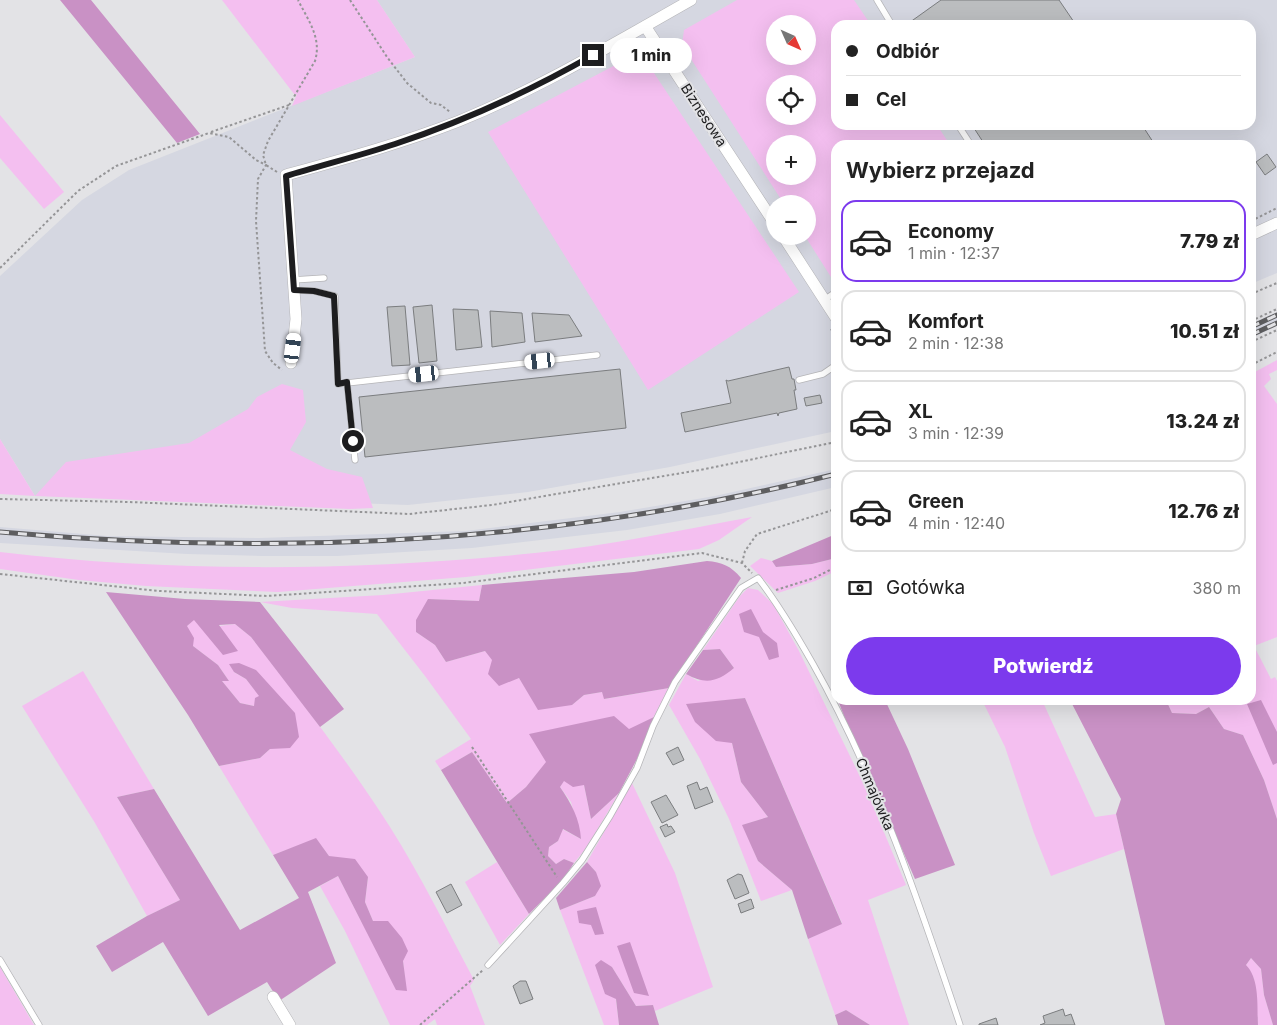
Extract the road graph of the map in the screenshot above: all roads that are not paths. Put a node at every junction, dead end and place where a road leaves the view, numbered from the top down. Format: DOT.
graph roads {
  1 [pos="691,0"];
  2 [pos="877,0"];
  3 [pos="889,20"];
  4 [pos="645,26"];
  5 [pos="766,210"];
  6 [pos="1277,223"];
  7 [pos="1256,233"];
  8 [pos="789,245"];
  9 [pos="324,278"];
  10 [pos="294,285"];
  11 [pos="831,295"];
  12 [pos="824,300"];
  13 [pos="831,310"];
  14 [pos="597,355"];
  15 [pos="291,363"];
  16 [pos="831,368"];
  17 [pos="798,380"];
  18 [pos="347,382"];
  19 [pos="354,460"];
  20 [pos="831,697"];
  21 [pos="835,705"];
  22 [pos="0,960"];
  23 [pos="488,966"];
  24 [pos="273,997"];
  25 [pos="39,1025"];
  26 [pos="290,1025"];
  27 [pos="960,1025"];
  1 -- 4 [label="street"];
  2 -- 3 [label="lane"];
  4 -- 5 [label="street, Biznesowa"];
  4 -- 10 [label="street"];
  6 -- 7 [label="street"];
  8 -- 12 [label="street"];
  9 -- 10 [label="lane"];
  10 -- 15 [label="street"];
  10 -- 18 [label="lane"];
  11 -- 12 [label="lane"];
  12 -- 13 [label="street"];
  14 -- 18 [label="lane"];
  16 -- 17 [label="lane"];
  18 -- 19 [label="lane"];
  20 -- 23 [label="lane, Chmajówka"];
  21 -- 27 [label="lane, Chmajówka"];
  22 -- 25 [label="lane"];
  24 -- 26 [label="street"];
}
